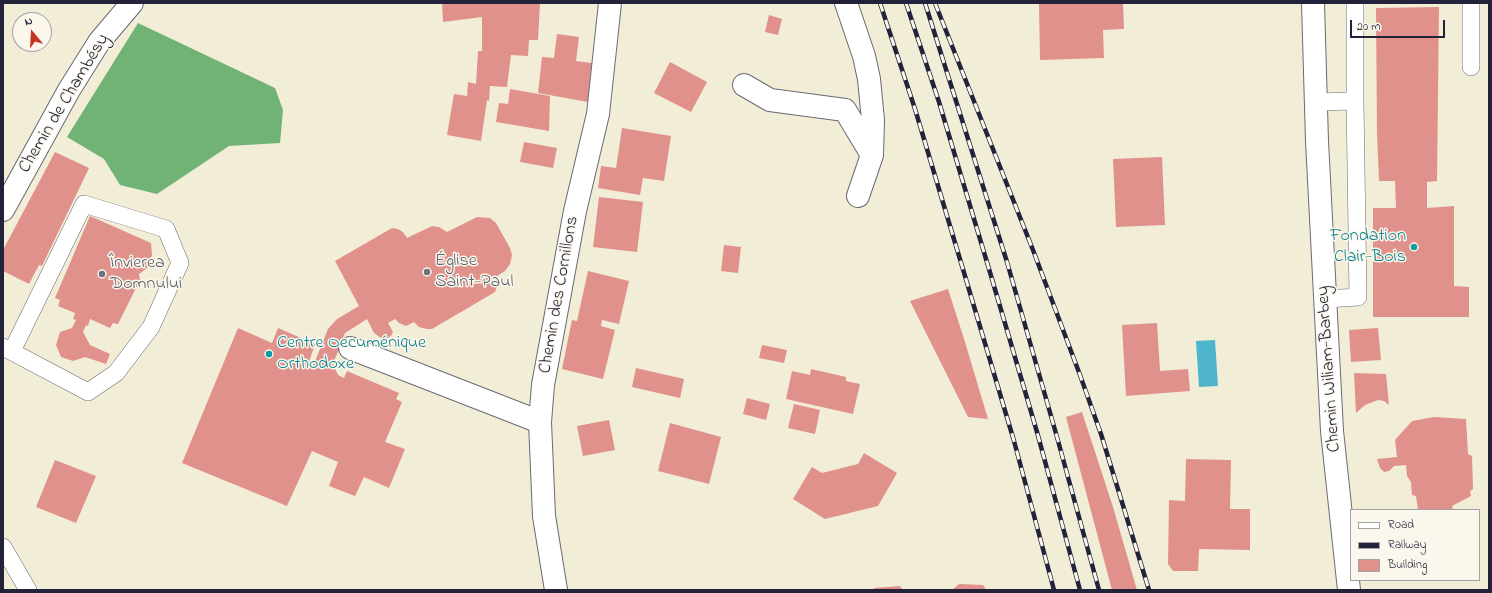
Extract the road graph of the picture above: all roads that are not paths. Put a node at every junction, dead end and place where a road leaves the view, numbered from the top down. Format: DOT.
graph roads {
  1 [pos="132,3"];
  2 [pos="610,3"];
  3 [pos="846,3"];
  4 [pos="1313,3"];
  5 [pos="1355,3"];
  6 [pos="1471,3"];
  7 [pos="1471,67"];
  8 [pos="744,85"];
  9 [pos="1355,101"];
  10 [pos="1316,102"];
  11 [pos="872,155"];
  12 [pos="858,196"];
  13 [pos="3,210"];
  14 [pos="1325,299"];
  15 [pos="350,348"];
  16 [pos="8,349"];
  17 [pos="540,422"];
  18 [pos="3,547"];
  19 [pos="28,590"];
  20 [pos="556,590"];
  21 [pos="1349,590"];
  1 -- 13 [label="street, Chemin de Chambésy"];
  2 -- 17 [label="street, Chemin des Cornillons"];
  3 -- 11 [label="street"];
  4 -- 10 [label="street, Chemin Wiliam-Barbey"];
  5 -- 9 [label="lane"];
  6 -- 7 [label="lane"];
  8 -- 11 [label="street"];
  9 -- 10 [label="lane"];
  9 -- 14 [label="lane"];
  10 -- 14 [label="street, Chemin Wiliam-Barbey"];
  11 -- 12 [label="street"];
  14 -- 21 [label="street, Chemin Wiliam-Barbey"];
  15 -- 17 [label="street"];
  16 -- 16 [label="lane"];
  17 -- 20 [label="street, Chemin des Cornillons"];
  18 -- 19 [label="lane"];
}
